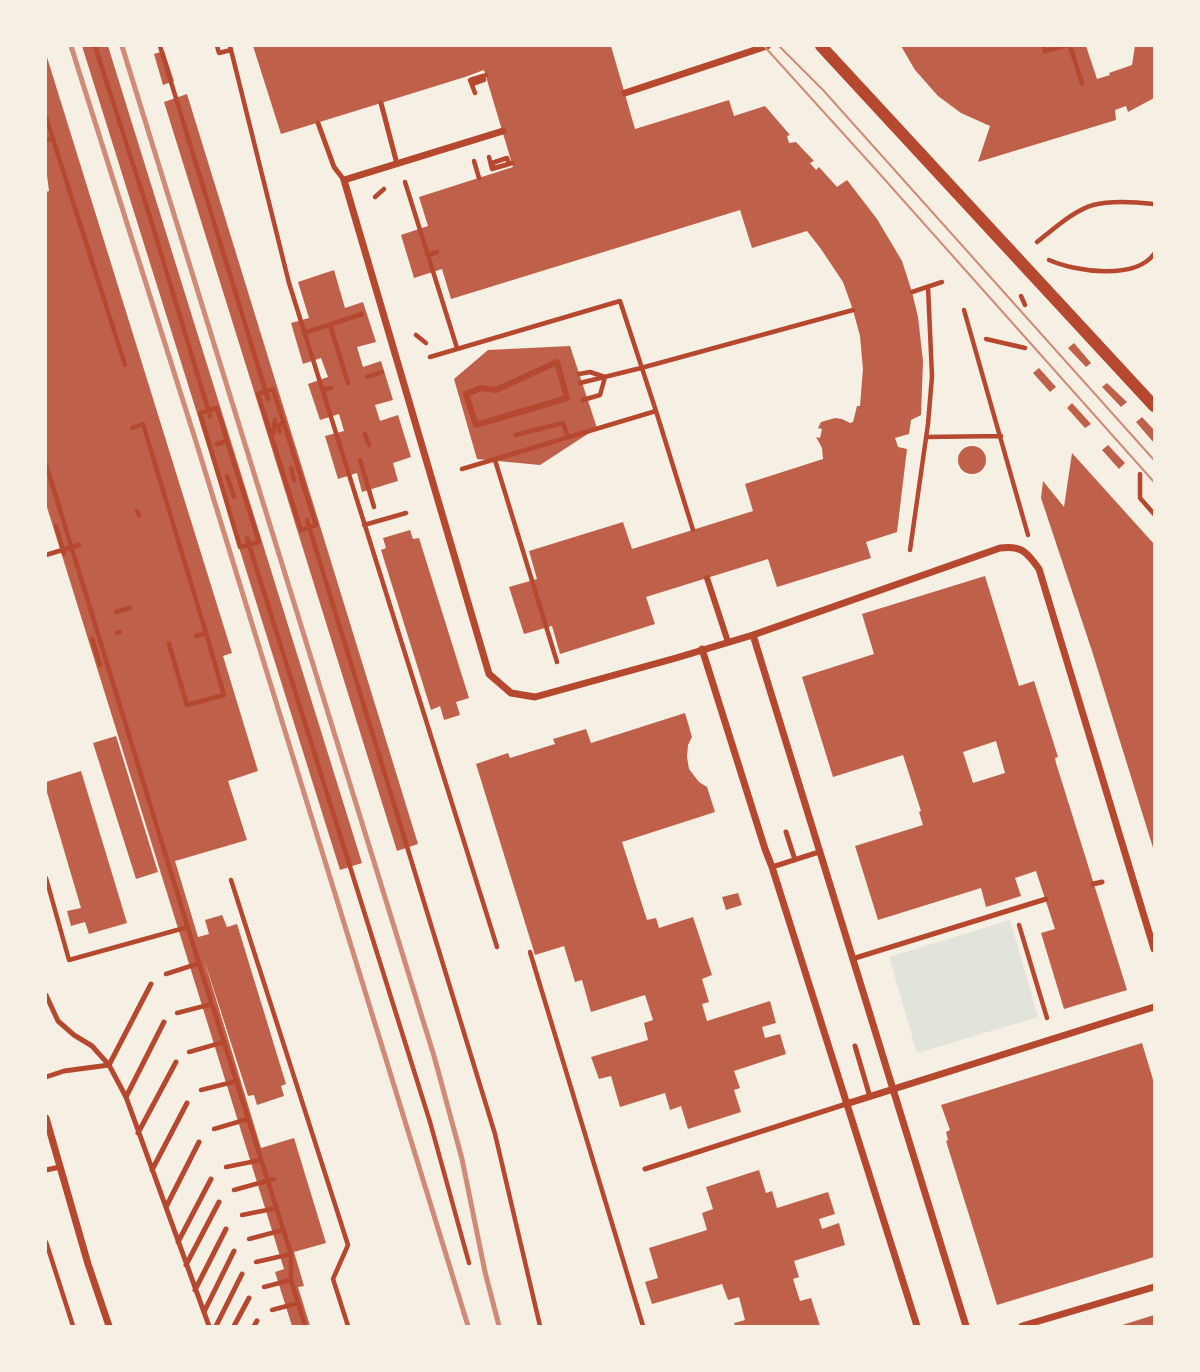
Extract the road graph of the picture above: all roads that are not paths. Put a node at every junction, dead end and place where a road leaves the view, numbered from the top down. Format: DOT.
graph roads {
  1 [pos="767,46"];
  2 [pos="821,46"];
  3 [pos="625,93"];
  4 [pos="381,103"];
  5 [pos="318,123"];
  6 [pos="503,131"];
  7 [pos="397,164"];
  8 [pos="344,180"];
  9 [pos="564,387"];
  10 [pos="1152,398"];
  11 [pos="707,578"];
  12 [pos="753,635"];
  13 [pos="728,642"];
  14 [pos="702,649"];
  15 [pos="786,832"];
  16 [pos="819,852"];
  17 [pos="795,859"];
  18 [pos="772,867"];
  19 [pos="1102,882"];
  20 [pos="1093,884"];
  21 [pos="1046,899"];
  22 [pos="1154,949"];
  23 [pos="852,959"];
  24 [pos="151,984"];
  25 [pos="46,996"];
  26 [pos="1154,1007"];
  27 [pos="164,1022"];
  28 [pos="855,1046"];
  29 [pos="176,1062"];
  30 [pos="109,1065"];
  31 [pos="46,1077"];
  32 [pos="892,1090"];
  33 [pos="126,1097"];
  34 [pos="870,1097"];
  35 [pos="187,1103"];
  36 [pos="846,1104"];
  37 [pos="46,1118"];
  38 [pos="138,1133"];
  39 [pos="199,1142"];
  40 [pos="60,1167"];
  41 [pos="645,1169"];
  42 [pos="152,1170"];
  43 [pos="46,1171"];
  44 [pos="211,1179"];
  45 [pos="219,1202"];
  46 [pos="166,1207"];
  47 [pos="226,1228"];
  48 [pos="178,1242"];
  49 [pos="234,1251"];
  50 [pos="186,1265"];
  51 [pos="242,1274"];
  52 [pos="1154,1287"];
  53 [pos="195,1290"];
  54 [pos="249,1298"];
  55 [pos="204,1312"];
  56 [pos="110,1326"];
  57 [pos="209,1326"];
  58 [pos="216,1326"];
  59 [pos="234,1326"];
  60 [pos="917,1326"];
  61 [pos="966,1326"];
  62 [pos="1022,1326"];
  1 -- 3 [label="street"];
  2 -- 10 [label="street"];
  4 -- 7 [label="lane"];
  5 -- 8 [label="lane"];
  6 -- 7 [label="street"];
  7 -- 8 [label="street"];
  8 -- 14 [label="street"];
  9 -- 9 [label="street"];
  11 -- 13 [label="street"];
  12 -- 13 [label="street"];
  12 -- 16 [label="street"];
  12 -- 22 [label="street"];
  13 -- 14 [label="street"];
  14 -- 18 [label="street"];
  15 -- 17 [label="lane"];
  16 -- 17 [label="lane"];
  16 -- 23 [label="street"];
  17 -- 18 [label="lane"];
  18 -- 36 [label="street"];
  19 -- 20 [label="lane"];
  21 -- 23 [label="lane"];
  23 -- 32 [label="street"];
  24 -- 30 [label="lane"];
  25 -- 30 [label="lane"];
  26 -- 32 [label="street"];
  27 -- 33 [label="lane"];
  28 -- 34 [label="lane"];
  29 -- 38 [label="lane"];
  30 -- 31 [label="lane"];
  30 -- 33 [label="lane"];
  32 -- 34 [label="street"];
  32 -- 61 [label="street"];
  33 -- 38 [label="lane"];
  34 -- 36 [label="street"];
  35 -- 42 [label="lane"];
  36 -- 41 [label="lane"];
  36 -- 60 [label="street"];
  37 -- 40 [label="street"];
  38 -- 42 [label="lane"];
  39 -- 46 [label="lane"];
  40 -- 43 [label="lane"];
  40 -- 56 [label="street"];
  42 -- 46 [label="lane"];
  44 -- 48 [label="lane"];
  45 -- 50 [label="lane"];
  46 -- 48 [label="lane"];
  47 -- 53 [label="lane"];
  48 -- 50 [label="lane"];
  49 -- 55 [label="lane"];
  50 -- 53 [label="lane"];
  51 -- 58 [label="lane"];
  52 -- 62 [label="street"];
  53 -- 55 [label="lane"];
  54 -- 59 [label="lane"];
  55 -- 57 [label="lane"];
}
